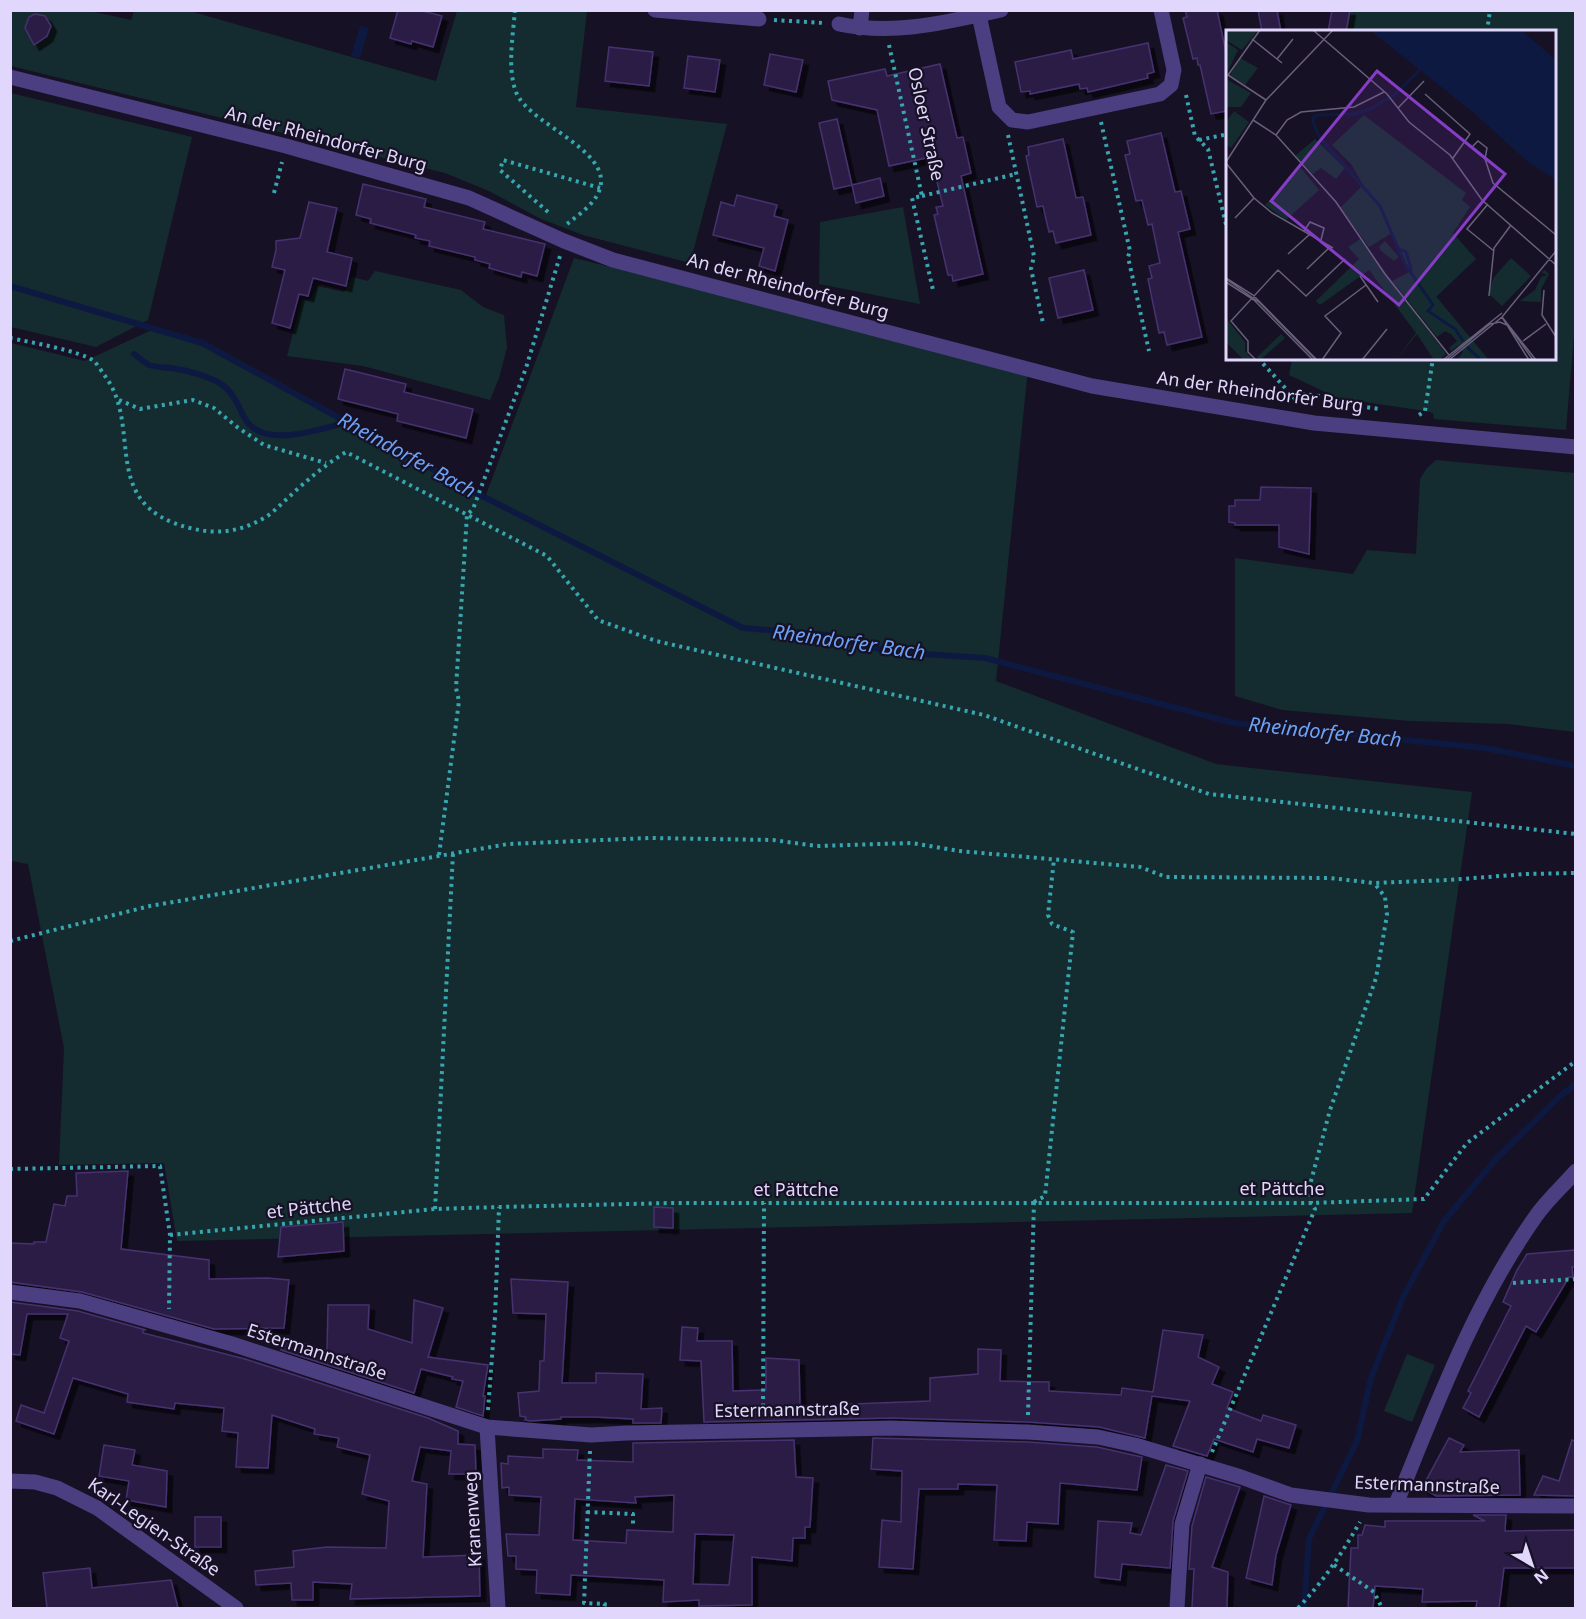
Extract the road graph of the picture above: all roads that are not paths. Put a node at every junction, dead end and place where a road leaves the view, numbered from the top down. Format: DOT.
graph roads {
  1 [pos="655,10"];
  2 [pos="862,10"];
  3 [pos="1001,10"];
  4 [pos="1161,10"];
  5 [pos="682,12"];
  6 [pos="978,15"];
  7 [pos="759,19"];
  8 [pos="839,24"];
  9 [pos="860,28"];
  10 [pos="10,78"];
  11 [pos="1575,447"];
  12 [pos="1575,1172"];
  13 [pos="10,1292"];
  14 [pos="487,1427"];
  15 [pos="1200,1464"];
  16 [pos="10,1481"];
  17 [pos="1396,1504"];
  18 [pos="1575,1506"];
  19 [pos="236,1608"];
  20 [pos="498,1608"];
  21 [pos="1177,1608"];
  1 -- 5 [label="street"];
  2 -- 9 [label="street"];
  3 -- 6 [label="street"];
  4 -- 6 [label="street"];
  5 -- 7 [label="street"];
  6 -- 9 [label="street"];
  8 -- 9 [label="street"];
  10 -- 11 [label="street, An der Rheindorfer Burg"];
  12 -- 17 [label="street"];
  13 -- 14 [label="street, Estermannstraße"];
  14 -- 15 [label="street, Estermannstraße"];
  14 -- 20 [label="street, Kranenweg"];
  15 -- 17 [label="street, Estermannstraße"];
  15 -- 21 [label="street"];
  16 -- 19 [label="street, Karl-Legien-Straße"];
  17 -- 18 [label="street, Estermannstraße"];
}
